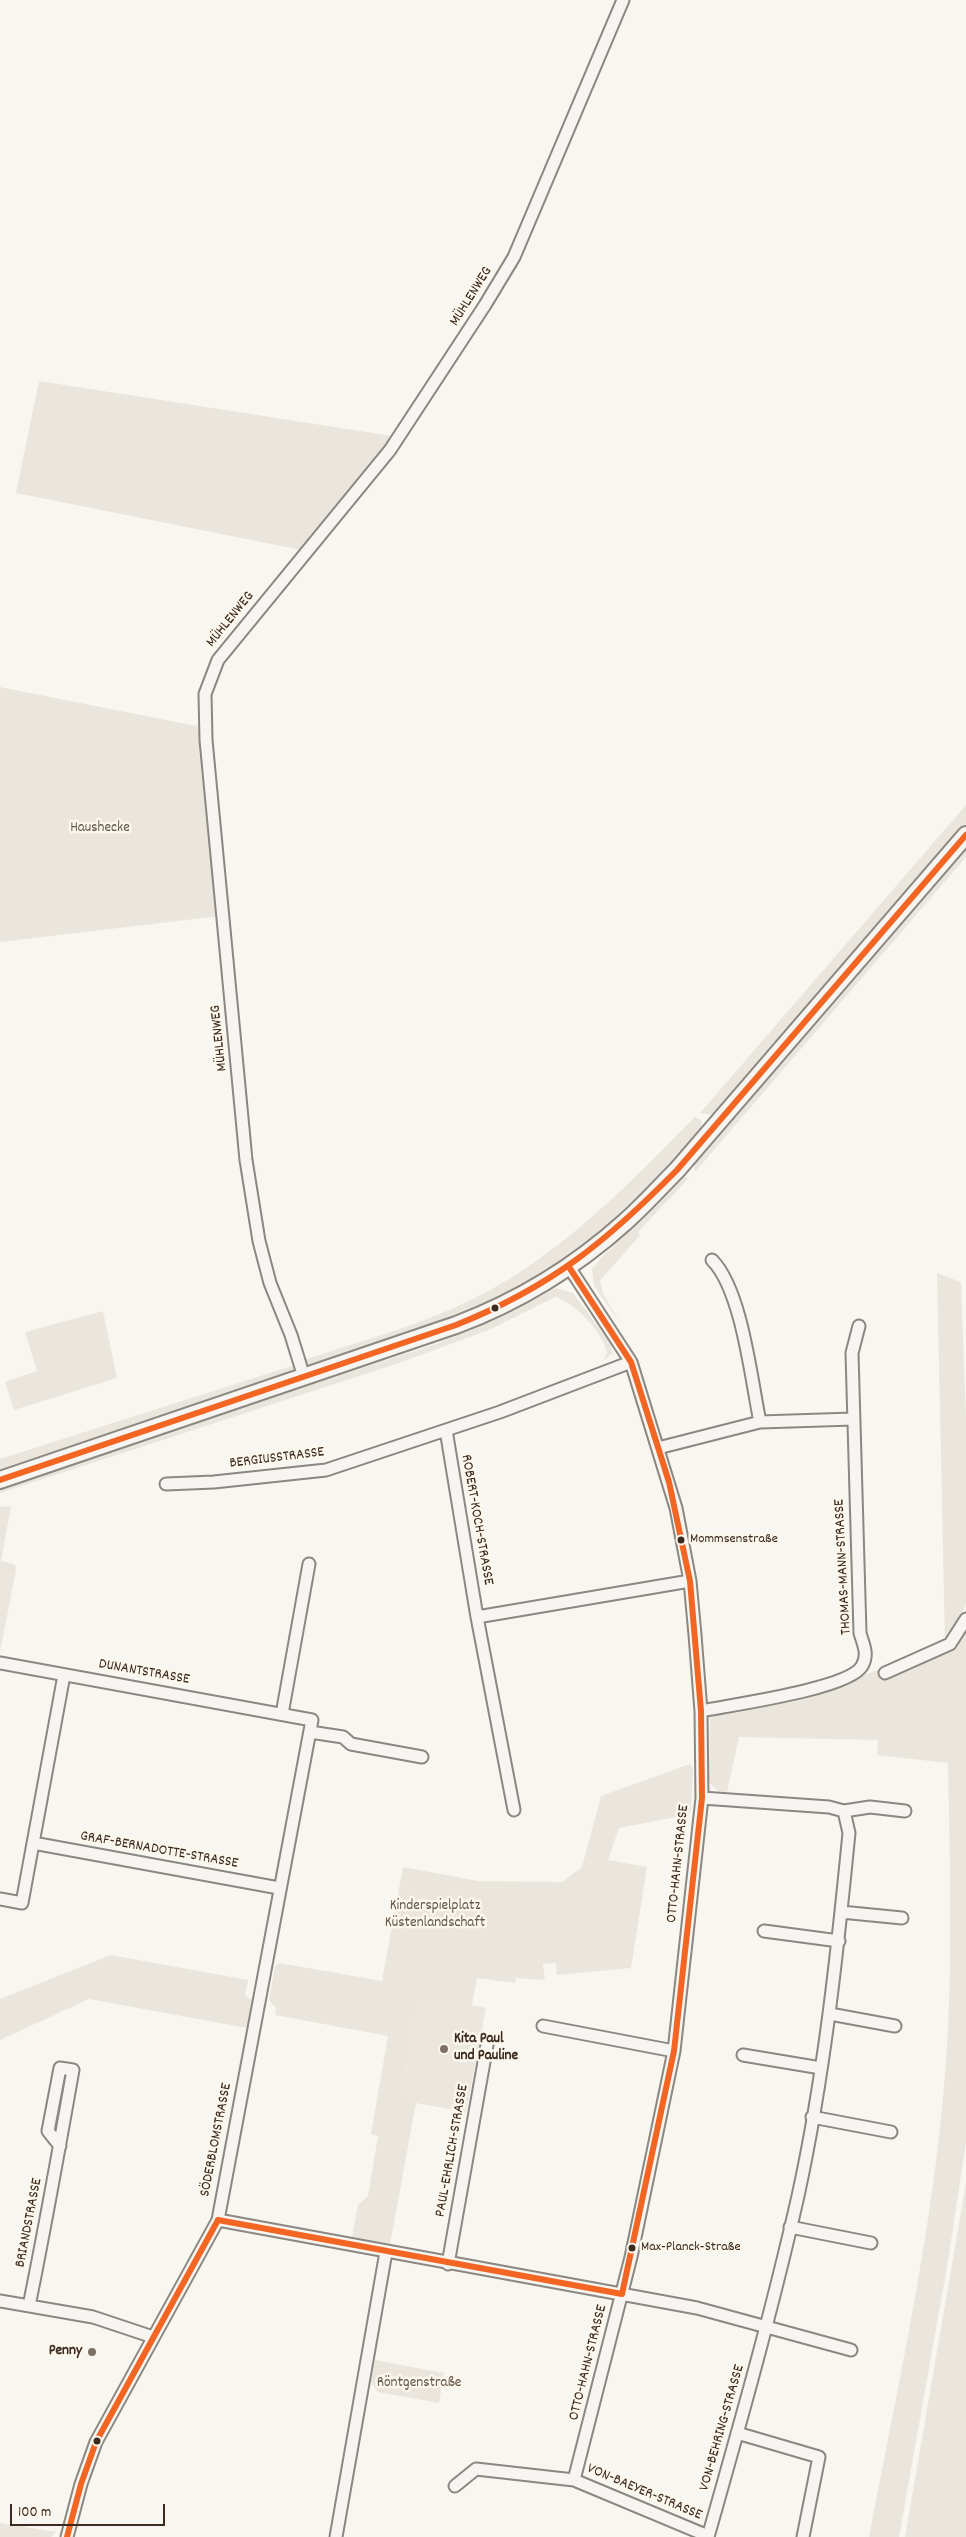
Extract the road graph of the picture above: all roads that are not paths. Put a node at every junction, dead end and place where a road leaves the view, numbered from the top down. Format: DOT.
graph roads {
  1 [pos="623,0"];
  2 [pos="966,835"];
  3 [pos="712,1260"];
  4 [pos="569,1267"];
  5 [pos="859,1326"];
  6 [pos="631,1362"];
  7 [pos="304,1377"];
  8 [pos="853,1419"];
  9 [pos="760,1422"];
  10 [pos="446,1430"];
  11 [pos="658,1448"];
  12 [pos="0,1480"];
  13 [pos="166,1484"];
  14 [pos="309,1564"];
  15 [pos="690,1581"];
  16 [pos="477,1617"];
  17 [pos="966,1619"];
  18 [pos="0,1663"];
  19 [pos="885,1673"];
  20 [pos="64,1675"];
  21 [pos="701,1711"];
  22 [pos="282,1714"];
  23 [pos="312,1720"];
  24 [pos="310,1732"];
  25 [pos="422,1756"];
  26 [pos="702,1798"];
  27 [pos="514,1810"];
  28 [pos="844,1811"];
  29 [pos="905,1811"];
  30 [pos="33,1843"];
  31 [pos="279,1888"];
  32 [pos="0,1899"];
  33 [pos="841,1912"];
  34 [pos="902,1918"];
  35 [pos="764,1931"];
  36 [pos="839,1941"];
  37 [pos="830,2014"];
  38 [pos="543,2026"];
  39 [pos="895,2026"];
  40 [pos="487,2045"];
  41 [pos="674,2051"];
  42 [pos="743,2055"];
  43 [pos="821,2068"];
  44 [pos="812,2117"];
  45 [pos="891,2132"];
  46 [pos="60,2146"];
  47 [pos="218,2220"];
  48 [pos="790,2227"];
  49 [pos="871,2243"];
  50 [pos="386,2252"];
  51 [pos="448,2264"];
  52 [pos="622,2294"];
  53 [pos="0,2301"];
  54 [pos="29,2306"];
  55 [pos="768,2327"];
  56 [pos="153,2337"];
  57 [pos="851,2350"];
  58 [pos="737,2434"];
  59 [pos="574,2480"];
  60 [pos="455,2486"];
  61 [pos="708,2536"];
  62 [pos="68,2537"];
  63 [pos="336,2537"];
  64 [pos="803,2537"];
  1 -- 7 [label="street, MÜHLENWEG"];
  2 -- 4 [label="street"];
  3 -- 9 [label="street"];
  4 -- 6 [label="street, OTTO-HAHN-STRASSE"];
  4 -- 7 [label="street"];
  5 -- 8 [label="street, THOMAS-MANN-STRASSE"];
  6 -- 10 [label="street"];
  6 -- 11 [label="street, OTTO-HAHN-STRASSE"];
  7 -- 12 [label="street"];
  8 -- 9 [label="street"];
  8 -- 21 [label="street, THOMAS-MANN-STRASSE"];
  9 -- 11 [label="street"];
  10 -- 13 [label="street, BERGIUSSTRASSE"];
  10 -- 16 [label="street, ROBERT-KOCH-STRASSE"];
  11 -- 15 [label="street, OTTO-HAHN-STRASSE"];
  14 -- 22 [label="street"];
  15 -- 16 [label="street"];
  15 -- 21 [label="street, OTTO-HAHN-STRASSE"];
  16 -- 27 [label="street, ROBERT-KOCH-STRASSE"];
  17 -- 19 [label="street"];
  18 -- 20 [label="street, DUNANTSTRASSE"];
  20 -- 22 [label="street, DUNANTSTRASSE"];
  20 -- 30 [label="street"];
  21 -- 26 [label="street, OTTO-HAHN-STRASSE"];
  22 -- 23 [label="street, DUNANTSTRASSE"];
  23 -- 24 [label="street, SÖDERBLOMSTRASSE"];
  24 -- 25 [label="street"];
  24 -- 31 [label="street, SÖDERBLOMSTRASSE"];
  26 -- 28 [label="street"];
  26 -- 41 [label="street, OTTO-HAHN-STRASSE"];
  28 -- 29 [label="street"];
  28 -- 33 [label="street, VON-BEHRING-STRASSE"];
  30 -- 31 [label="street, GRAF-BERNADOTTE-STRASSE"];
  30 -- 32 [label="street"];
  31 -- 47 [label="street, SÖDERBLOMSTRASSE"];
  33 -- 34 [label="street"];
  33 -- 36 [label="street, VON-BEHRING-STRASSE"];
  35 -- 36 [label="street"];
  36 -- 37 [label="street, VON-BEHRING-STRASSE"];
  37 -- 39 [label="street"];
  37 -- 43 [label="street, VON-BEHRING-STRASSE"];
  38 -- 41 [label="street"];
  40 -- 51 [label="street, PAUL-EHRLICH-STRASSE"];
  41 -- 52 [label="street, OTTO-HAHN-STRASSE"];
  42 -- 43 [label="street"];
  43 -- 44 [label="street, VON-BEHRING-STRASSE"];
  44 -- 45 [label="street"];
  44 -- 48 [label="street, VON-BEHRING-STRASSE"];
  46 -- 46 [label="street, BRIANDSTRASSE"];
  46 -- 54 [label="street, BRIANDSTRASSE"];
  47 -- 50 [label="street"];
  47 -- 56 [label="street, SÖDERBLOMSTRASSE"];
  48 -- 49 [label="street"];
  48 -- 55 [label="street, VON-BEHRING-STRASSE"];
  50 -- 51 [label="street"];
  50 -- 63 [label="street"];
  51 -- 52 [label="street"];
  52 -- 55 [label="street"];
  52 -- 59 [label="street, OTTO-HAHN-STRASSE"];
  53 -- 54 [label="street"];
  54 -- 56 [label="street"];
  55 -- 57 [label="street"];
  55 -- 58 [label="street, VON-BEHRING-STRASSE"];
  56 -- 62 [label="street, SÖDERBLOMSTRASSE"];
  58 -- 61 [label="street, VON-BEHRING-STRASSE"];
  58 -- 64 [label="street"];
  59 -- 60 [label="street, VON-BAEYER-STRASSE"];
  59 -- 61 [label="street, VON-BAEYER-STRASSE"];
}
